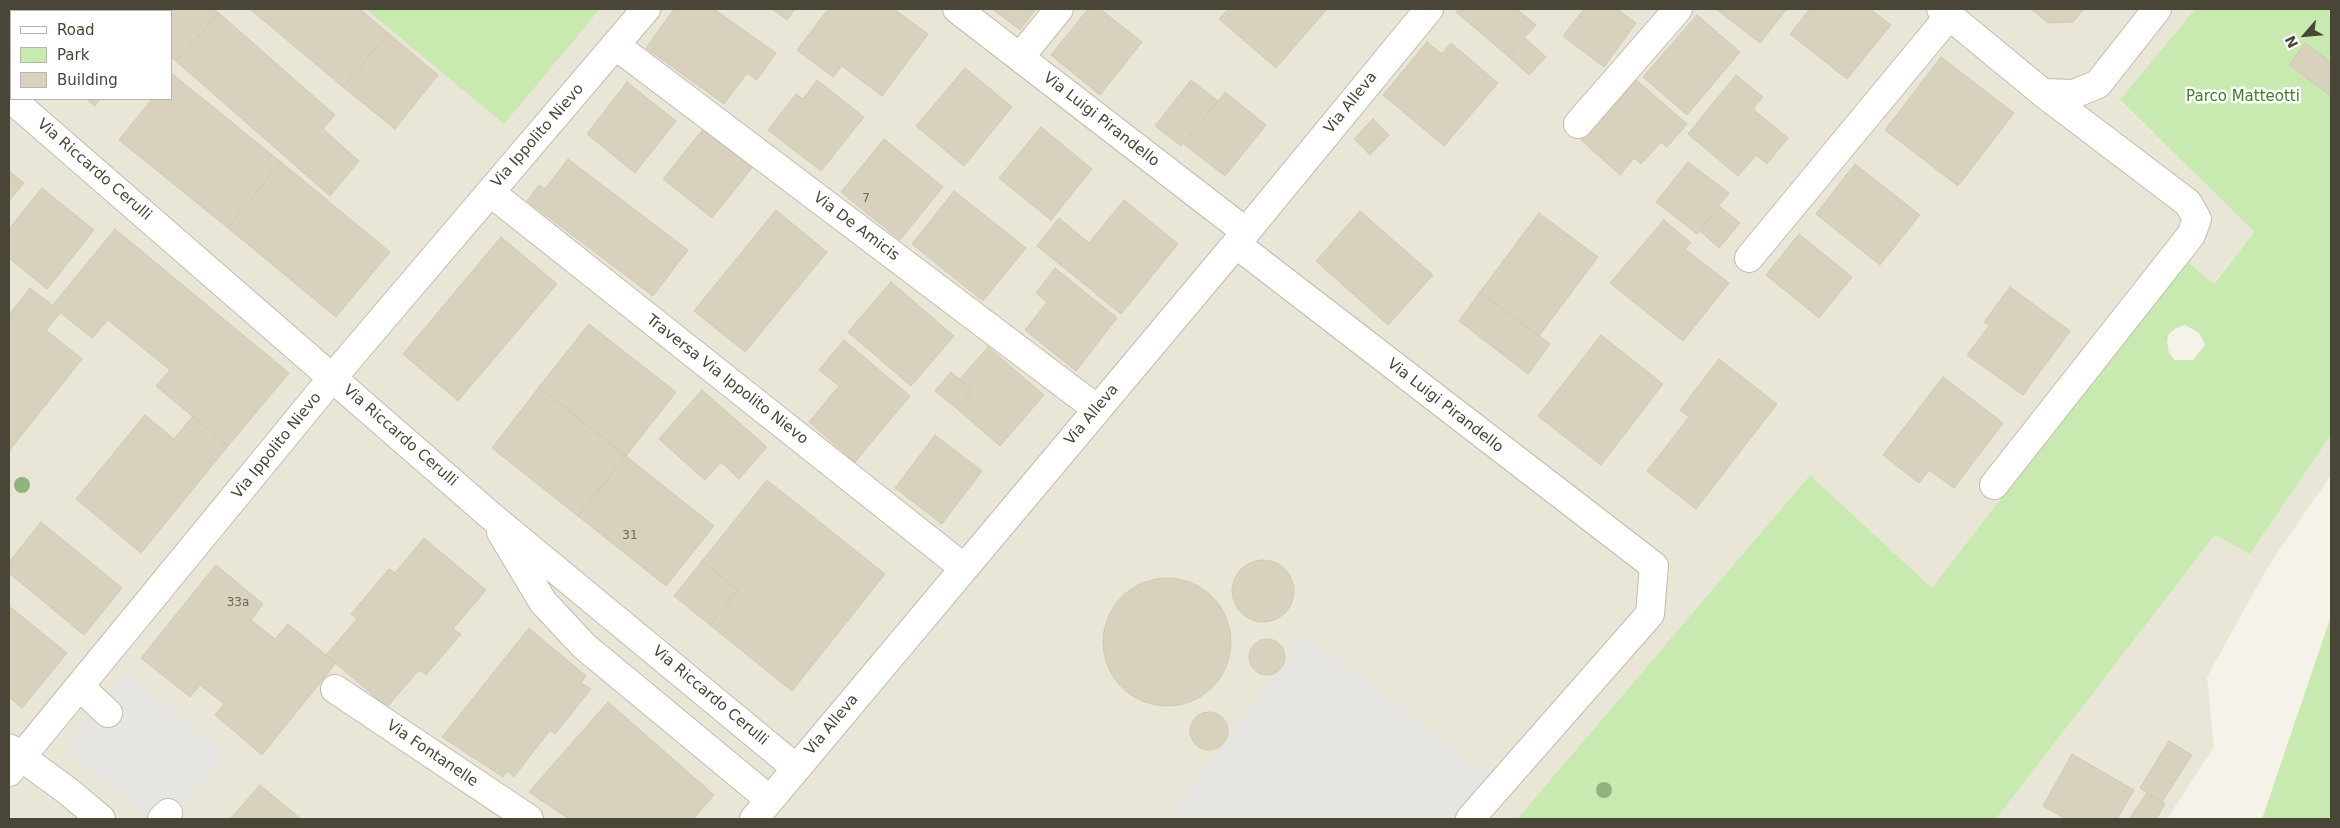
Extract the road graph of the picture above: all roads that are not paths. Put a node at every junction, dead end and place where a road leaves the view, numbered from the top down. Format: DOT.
graph roads {
  1 [pos="646,9"];
  2 [pos="957,9"];
  3 [pos="1059,9"];
  4 [pos="1429,9"];
  5 [pos="1678,9"];
  6 [pos="2157,9"];
  7 [pos="1945,12"];
  8 [pos="615,46"];
  9 [pos="1020,57"];
  10 [pos="2043,93"];
  11 [pos="12,100"];
  12 [pos="1578,124"];
  13 [pos="490,192"];
  14 [pos="1241,238"];
  15 [pos="1749,258"];
  16 [pos="333,378"];
  17 [pos="1097,409"];
  18 [pos="1994,485"];
  19 [pos="491,516"];
  20 [pos="964,568"];
  21 [pos="80,687"];
  22 [pos="335,689"];
  23 [pos="108,714"];
  24 [pos="13,759"];
  25 [pos="796,768"];
  26 [pos="762,809"];
  27 [pos="100,819"];
  28 [pos="529,819"];
  29 [pos="1470,819"];
  1 -- 8 [label="street, Via Ippolito Nievo"];
  2 -- 9 [label="street, Via Luigi Pirandello"];
  3 -- 9 [label="street"];
  4 -- 14 [label="street, Via Alleva"];
  5 -- 12 [label="street"];
  6 -- 10 [label="street"];
  7 -- 10 [label="street"];
  7 -- 15 [label="street"];
  8 -- 13 [label="street, Via Ippolito Nievo"];
  8 -- 17 [label="street, Via De Amicis"];
  9 -- 14 [label="street, Via Luigi Pirandello"];
  10 -- 18 [label="street"];
  11 -- 16 [label="street, Via Riccardo Cerulli"];
  13 -- 16 [label="street, Via Ippolito Nievo"];
  13 -- 20 [label="street, Traversa Via Ippolito Nievo"];
  14 -- 17 [label="street, Via Alleva"];
  14 -- 29 [label="street, Via Luigi Pirandello"];
  16 -- 19 [label="street, Via Riccardo Cerulli"];
  16 -- 21 [label="street, Via Ippolito Nievo"];
  17 -- 20 [label="street, Via Alleva"];
  19 -- 25 [label="street, Via Riccardo Cerulli"];
  19 -- 26 [label="street"];
  20 -- 25 [label="street, Via Alleva"];
  21 -- 23 [label="street"];
  21 -- 24 [label="street, Via Ippolito Nievo"];
  22 -- 28 [label="street, Via Fontanelle"];
  24 -- 27 [label="street"];
  25 -- 26 [label="street, Via Alleva"];
}
